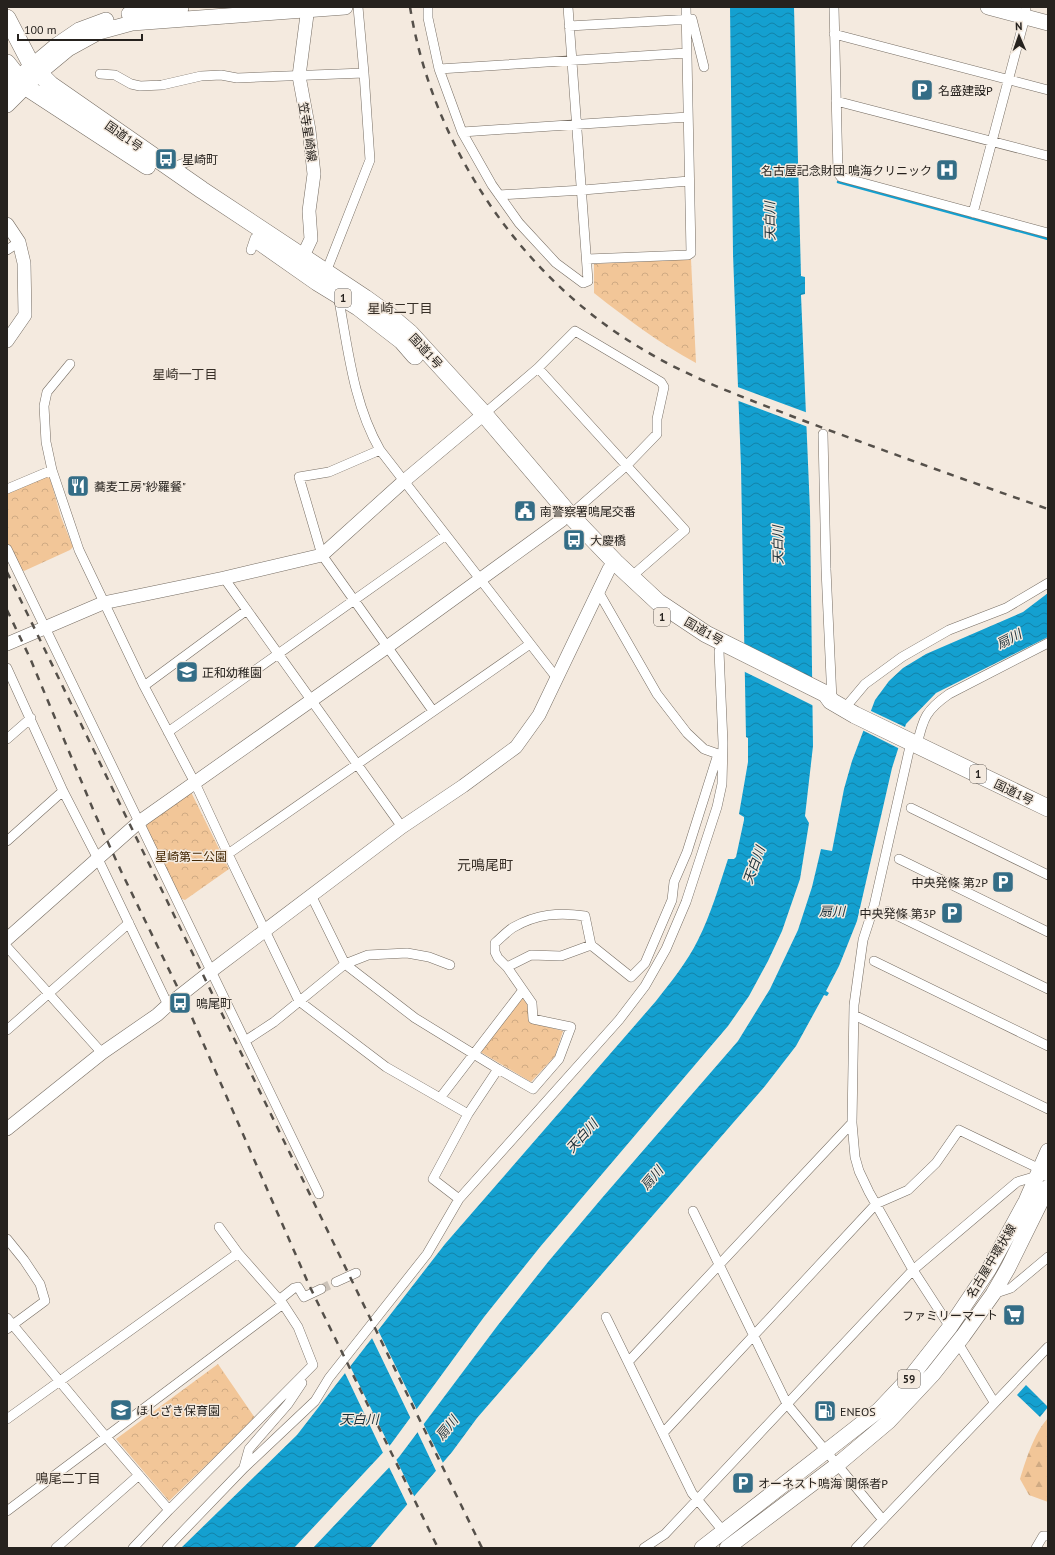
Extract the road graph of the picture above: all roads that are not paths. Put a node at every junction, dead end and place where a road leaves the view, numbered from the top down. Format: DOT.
graph roads {
  1 [pos="202,7"];
  2 [pos="344,7"];
  3 [pos="358,7"];
  4 [pos="428,7"];
  5 [pos="568,7"];
  6 [pos="686,7"];
  7 [pos="834,7"];
  8 [pos="988,7"];
  9 [pos="308,8"];
  10 [pos="1024,10"];
  11 [pos="1048,14"];
  12 [pos="7,18"];
  13 [pos="686,19"];
  14 [pos="1048,23"];
  15 [pos="569,26"];
  16 [pos="834,34"];
  17 [pos="688,53"];
  18 [pos="572,59"];
  19 [pos="7,63"];
  20 [pos="704,67"];
  21 [pos="439,69"];
  22 [pos="35,70"];
  23 [pos="364,73"];
  24 [pos="100,74"];
  25 [pos="299,76"];
  26 [pos="1008,80"];
  27 [pos="17,84"];
  28 [pos="1048,90"];
  29 [pos="836,101"];
  30 [pos="7,105"];
  31 [pos="688,117"];
  32 [pos="578,124"];
  33 [pos="462,132"];
  34 [pos="992,142"];
  35 [pos="1048,156"];
  36 [pos="193,160"];
  37 [pos="170,168"];
  38 [pos="689,181"];
  39 [pos="583,190"];
  40 [pos="498,195"];
  41 [pos="973,213"];
  42 [pos="7,224"];
  43 [pos="1048,233"];
  44 [pos="19,242"];
  45 [pos="7,250"];
  46 [pos="303,256"];
  47 [pos="587,259"];
  48 [pos="326,272"];
  49 [pos="338,296"];
  50 [pos="7,340"];
  51 [pos="70,364"];
  52 [pos="538,368"];
  53 [pos="479,417"];
  54 [pos="823,434"];
  55 [pos="380,450"];
  56 [pos="627,465"];
  57 [pos="52,470"];
  58 [pos="404,481"];
  59 [pos="7,489"];
  60 [pos="566,517"];
  61 [pos="446,535"];
  62 [pos="7,549"];
  63 [pos="322,555"];
  64 [pos="612,566"];
  65 [pos="224,578"];
  66 [pos="631,578"];
  67 [pos="480,579"];
  68 [pos="1048,583"];
  69 [pos="598,591"];
  70 [pos="354,600"];
  71 [pos="103,603"];
  72 [pos="247,610"];
  73 [pos="45,628"];
  74 [pos="1048,642"];
  75 [pos="7,644"];
  76 [pos="530,644"];
  77 [pos="387,647"];
  78 [pos="722,649"];
  79 [pos="278,654"];
  80 [pos="7,668"];
  81 [pos="556,677"];
  82 [pos="144,686"];
  83 [pos="312,701"];
  84 [pos="836,704"];
  85 [pos="433,711"];
  86 [pos="30,718"];
  87 [pos="168,732"];
  88 [pos="7,739"];
  89 [pos="912,742"];
  90 [pos="720,753"];
  91 [pos="357,764"];
  92 [pos="195,784"];
  93 [pos="63,791"];
  94 [pos="911,808"];
  95 [pos="1048,808"];
  96 [pos="139,822"];
  97 [pos="402,827"];
  98 [pos="7,841"];
  99 [pos="228,854"];
  100 [pos="98,859"];
  101 [pos="899,859"];
  102 [pos="1048,875"];
  103 [pos="312,897"];
  104 [pos="888,911"];
  105 [pos="129,923"];
  106 [pos="265,931"];
  107 [pos="1048,932"];
  108 [pos="7,939"];
  109 [pos="591,945"];
  110 [pos="7,947"];
  111 [pos="874,961"];
  112 [pos="345,964"];
  113 [pos="450,965"];
  114 [pos="507,967"];
  115 [pos="210,972"];
  116 [pos="1048,989"];
  117 [pos="523,990"];
  118 [pos="49,994"];
  119 [pos="299,1001"];
  120 [pos="168,1005"];
  121 [pos="854,1015"];
  122 [pos="7,1030"];
  123 [pos="245,1041"];
  124 [pos="1048,1046"];
  125 [pos="102,1053"];
  126 [pos="474,1053"];
  127 [pos="498,1069"];
  128 [pos="440,1098"];
  129 [pos="1048,1109"];
  130 [pos="468,1114"];
  131 [pos="852,1123"];
  132 [pos="7,1129"];
  133 [pos="1048,1151"];
  134 [pos="1043,1177"];
  135 [pos="319,1194"];
  136 [pos="459,1200"];
  137 [pos="876,1204"];
  138 [pos="693,1211"];
  139 [pos="219,1227"];
  140 [pos="7,1239"];
  141 [pos="238,1253"];
  142 [pos="1048,1257"];
  143 [pos="719,1265"];
  144 [pos="913,1270"];
  145 [pos="356,1273"];
  146 [pos="336,1282"];
  147 [pos="321,1289"];
  148 [pos="993,1294"];
  149 [pos="281,1302"];
  150 [pos="606,1317"];
  151 [pos="9,1324"];
  152 [pos="950,1327"];
  153 [pos="753,1336"];
  154 [pos="958,1343"];
  155 [pos="1048,1347"];
  156 [pos="628,1362"];
  157 [pos="314,1365"];
  158 [pos="60,1381"];
  159 [pos="994,1402"];
  160 [pos="787,1404"];
  161 [pos="7,1420"];
  162 [pos="663,1433"];
  163 [pos="106,1437"];
  164 [pos="826,1452"];
  165 [pos="837,1465"];
  166 [pos="244,1468"];
  167 [pos="139,1475"];
  168 [pos="697,1501"];
  169 [pos="7,1510"];
  170 [pos="169,1510"];
  171 [pos="882,1520"];
  172 [pos="723,1531"];
  173 [pos="1048,1536"];
  174 [pos="734,1546"];
  175 [pos="56,1548"];
  176 [pos="133,1548"];
  177 [pos="167,1548"];
  178 [pos="644,1548"];
  179 [pos="702,1548"];
  180 [pos="856,1548"];
  181 [pos="1036,1548"];
  1 -- 22 [label="main road"];
  2 -- 9 [label="main road"];
  3 -- 23 [label="street"];
  4 -- 21 [label="street"];
  5 -- 15 [label="street"];
  6 -- 13 [label="street"];
  7 -- 16 [label="street"];
  8 -- 10 [label="main road"];
  9 -- 22 [label="main road"];
  9 -- 25 [label="street, 笠寺星崎線"];
  10 -- 11 [label="main road"];
  10 -- 14 [label="main road"];
  10 -- 26 [label="street"];
  12 -- 22 [label="highway, 国道1号 / 1"];
  13 -- 15 [label="street"];
  13 -- 17 [label="street"];
  13 -- 20 [label="street"];
  15 -- 18 [label="street"];
  16 -- 26 [label="street"];
  16 -- 29 [label="street"];
  17 -- 18 [label="street"];
  17 -- 31 [label="street"];
  18 -- 21 [label="street"];
  18 -- 32 [label="street"];
  19 -- 27 [label="highway, 国道1号 / 1"];
  21 -- 33 [label="street"];
  22 -- 27 [label="main road"];
  22 -- 37 [label="highway, 国道1号 / 1"];
  23 -- 25 [label="street"];
  23 -- 48 [label="street"];
  24 -- 25 [label="street"];
  25 -- 46 [label="street, 笠寺星崎線"];
  26 -- 28 [label="street"];
  26 -- 34 [label="street"];
  27 -- 30 [label="main road"];
  27 -- 49 [label="highway, 国道1号 / 1"];
  29 -- 34 [label="street"];
  29 -- 41 [label="street"];
  31 -- 32 [label="street"];
  31 -- 38 [label="street"];
  32 -- 33 [label="street"];
  32 -- 39 [label="street"];
  33 -- 40 [label="street"];
  34 -- 35 [label="street"];
  34 -- 41 [label="street"];
  36 -- 37 [label="street"];
  37 -- 46 [label="highway, 国道1号 / 1"];
  38 -- 39 [label="street"];
  38 -- 47 [label="street"];
  39 -- 40 [label="street"];
  39 -- 47 [label="street"];
  40 -- 47 [label="street"];
  41 -- 43 [label="street"];
  42 -- 44 [label="street"];
  44 -- 45 [label="street"];
  44 -- 50 [label="street"];
  46 -- 48 [label="highway, 国道1号 / 1"];
  48 -- 49 [label="street"];
  48 -- 53 [label="highway, 国道1号 / 1"];
  49 -- 53 [label="highway, 国道1号 / 1"];
  49 -- 55 [label="street"];
  51 -- 57 [label="street"];
  52 -- 53 [label="street"];
  52 -- 56 [label="street"];
  52 -- 56 [label="street"];
  53 -- 58 [label="street"];
  53 -- 60 [label="highway, 国道1号 / 1"];
  54 -- 84 [label="street"];
  55 -- 58 [label="street"];
  55 -- 63 [label="street"];
  56 -- 60 [label="street"];
  56 -- 66 [label="street"];
  57 -- 59 [label="street"];
  57 -- 71 [label="street"];
  58 -- 61 [label="street"];
  58 -- 63 [label="street"];
  60 -- 64 [label="highway, 国道1号 / 1"];
  60 -- 67 [label="street"];
  61 -- 67 [label="street"];
  61 -- 70 [label="street"];
  62 -- 73 [label="street"];
  63 -- 65 [label="street"];
  63 -- 70 [label="street"];
  64 -- 66 [label="highway, 国道1号 / 1"];
  64 -- 69 [label="street"];
  64 -- 78 [label="highway, 国道1号 / 1"];
  65 -- 71 [label="street"];
  65 -- 72 [label="street"];
  66 -- 78 [label="highway, 国道1号 / 1"];
  67 -- 76 [label="street"];
  67 -- 77 [label="street"];
  68 -- 84 [label="street"];
  69 -- 81 [label="street"];
  69 -- 90 [label="street"];
  70 -- 77 [label="street"];
  70 -- 79 [label="street"];
  71 -- 73 [label="street"];
  71 -- 82 [label="street"];
  72 -- 79 [label="street"];
  72 -- 82 [label="street"];
  73 -- 75 [label="street"];
  73 -- 96 [label="street"];
  74 -- 89 [label="street"];
  76 -- 81 [label="street"];
  76 -- 85 [label="street"];
  77 -- 83 [label="street"];
  77 -- 85 [label="street"];
  78 -- 84 [label="highway, 国道1号 / 1"];
  78 -- 90 [label="street"];
  79 -- 83 [label="street"];
  79 -- 87 [label="street"];
  80 -- 86 [label="street"];
  81 -- 97 [label="street"];
  82 -- 87 [label="street"];
  83 -- 91 [label="street"];
  83 -- 92 [label="street"];
  84 -- 89 [label="highway, 国道1号 / 1"];
  85 -- 91 [label="street"];
  86 -- 88 [label="street"];
  86 -- 93 [label="street"];
  87 -- 92 [label="street"];
  89 -- 95 [label="highway, 国道1号 / 1"];
  89 -- 121 [label="street"];
  90 -- 109 [label="street"];
  90 -- 136 [label="street"];
  91 -- 97 [label="street"];
  91 -- 99 [label="street"];
  92 -- 96 [label="street"];
  92 -- 99 [label="street"];
  93 -- 98 [label="street"];
  93 -- 100 [label="street"];
  94 -- 102 [label="street"];
  96 -- 100 [label="street"];
  96 -- 115 [label="street"];
  97 -- 103 [label="street"];
  99 -- 106 [label="street"];
  100 -- 105 [label="street"];
  100 -- 108 [label="street"];
  101 -- 107 [label="street"];
  103 -- 106 [label="street"];
  103 -- 112 [label="street"];
  104 -- 116 [label="street"];
  105 -- 118 [label="street"];
  105 -- 120 [label="street"];
  106 -- 115 [label="street"];
  106 -- 119 [label="street"];
  109 -- 114 [label="street"];
  109 -- 114 [label="street"];
  110 -- 118 [label="street"];
  111 -- 124 [label="street"];
  112 -- 113 [label="street"];
  112 -- 119 [label="street"];
  112 -- 126 [label="street"];
  114 -- 117 [label="street"];
  115 -- 120 [label="street"];
  115 -- 123 [label="street"];
  117 -- 126 [label="street"];
  117 -- 127 [label="street"];
  118 -- 122 [label="street"];
  118 -- 125 [label="street"];
  119 -- 123 [label="street"];
  119 -- 128 [label="street"];
  120 -- 125 [label="street"];
  121 -- 129 [label="street"];
  121 -- 131 [label="street"];
  123 -- 135 [label="street"];
  125 -- 132 [label="street"];
  126 -- 127 [label="street"];
  126 -- 128 [label="street"];
  127 -- 130 [label="street"];
  128 -- 130 [label="street"];
  130 -- 136 [label="street"];
  131 -- 137 [label="street"];
  131 -- 143 [label="street"];
  133 -- 134 [label="main road, 名古屋中環状線 / 59"];
  134 -- 137 [label="street"];
  134 -- 144 [label="street"];
  134 -- 148 [label="main road, 名古屋中環状線 / 59"];
  134 -- 152 [label="main road, 名古屋中環状線 / 59"];
  136 -- 166 [label="street"];
  137 -- 144 [label="street"];
  137 -- 153 [label="street"];
  138 -- 143 [label="street"];
  139 -- 141 [label="street"];
  140 -- 151 [label="street"];
  141 -- 149 [label="street"];
  141 -- 158 [label="street"];
  142 -- 148 [label="street"];
  143 -- 153 [label="street"];
  143 -- 156 [label="street"];
  144 -- 152 [label="street"];
  144 -- 160 [label="street"];
  145 -- 146 [label="street"];
  147 -- 149 [label="street"];
  148 -- 154 [label="main road, 名古屋中環状線 / 59"];
  149 -- 157 [label="street"];
  149 -- 163 [label="street"];
  150 -- 156 [label="street"];
  151 -- 158 [label="street"];
  152 -- 164 [label="main road, 名古屋中環状線 / 59"];
  153 -- 160 [label="street"];
  153 -- 162 [label="street"];
  154 -- 159 [label="street"];
  154 -- 165 [label="main road, 名古屋中環状線 / 59"];
  155 -- 159 [label="street"];
  156 -- 162 [label="street"];
  157 -- 166 [label="street"];
  157 -- 170 [label="street"];
  158 -- 161 [label="street"];
  158 -- 163 [label="street"];
  159 -- 171 [label="street"];
  160 -- 164 [label="street"];
  160 -- 168 [label="street"];
  162 -- 168 [label="street"];
  163 -- 167 [label="street"];
  163 -- 169 [label="street"];
  164 -- 165 [label="street"];
  164 -- 172 [label="main road, 名古屋中環状線 / 59"];
  165 -- 171 [label="street"];
  165 -- 174 [label="main road, 名古屋中環状線 / 59"];
  166 -- 177 [label="street"];
  167 -- 170 [label="street"];
  167 -- 175 [label="street"];
  168 -- 172 [label="street"];
  168 -- 178 [label="street"];
  170 -- 176 [label="street"];
  171 -- 180 [label="street"];
  172 -- 179 [label="main road, 名古屋中環状線 / 59"];
  173 -- 181 [label="street"];
}
